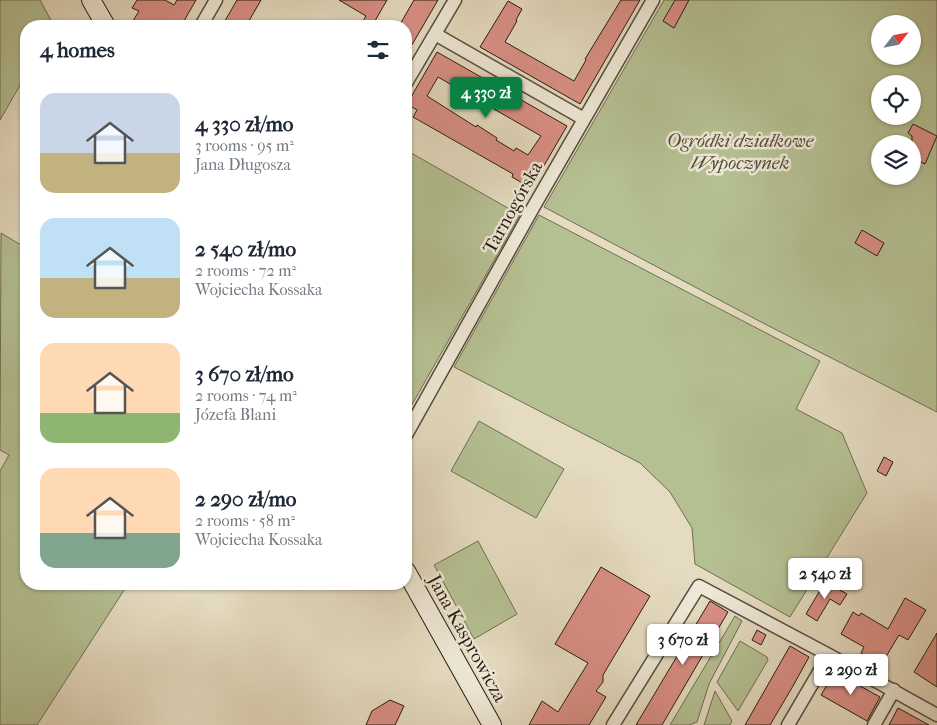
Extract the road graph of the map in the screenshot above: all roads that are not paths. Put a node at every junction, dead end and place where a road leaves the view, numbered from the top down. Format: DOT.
graph roads {
  1 [pos="91,0"];
  2 [pos="216,0"];
  3 [pos="456,0"];
  4 [pos="653,0"];
  5 [pos="103,20"];
  6 [pos="204,20"];
  7 [pos="435,34"];
  8 [pos="412,73"];
  9 [pos="584,119"];
  10 [pos="412,424"];
  11 [pos="412,582"];
  12 [pos="829,655"];
  13 [pos="894,690"];
  14 [pos="937,715"];
  15 [pos="492,725"];
  16 [pos="613,725"];
  17 [pos="788,725"];
  18 [pos="874,725"];
  1 -- 5 [label="street"];
  2 -- 6 [label="street"];
  3 -- 7 [label="street"];
  4 -- 9 [label="street, Tarnogórska"];
  7 -- 8 [label="street"];
  7 -- 9 [label="street"];
  9 -- 10 [label="street, Tarnogórska"];
  11 -- 15 [label="street, Jana Kasprowicza"];
  12 -- 13 [label="street"];
  12 -- 16 [label="street"];
  12 -- 17 [label="street"];
  13 -- 14 [label="street"];
  13 -- 18 [label="street"];
}
